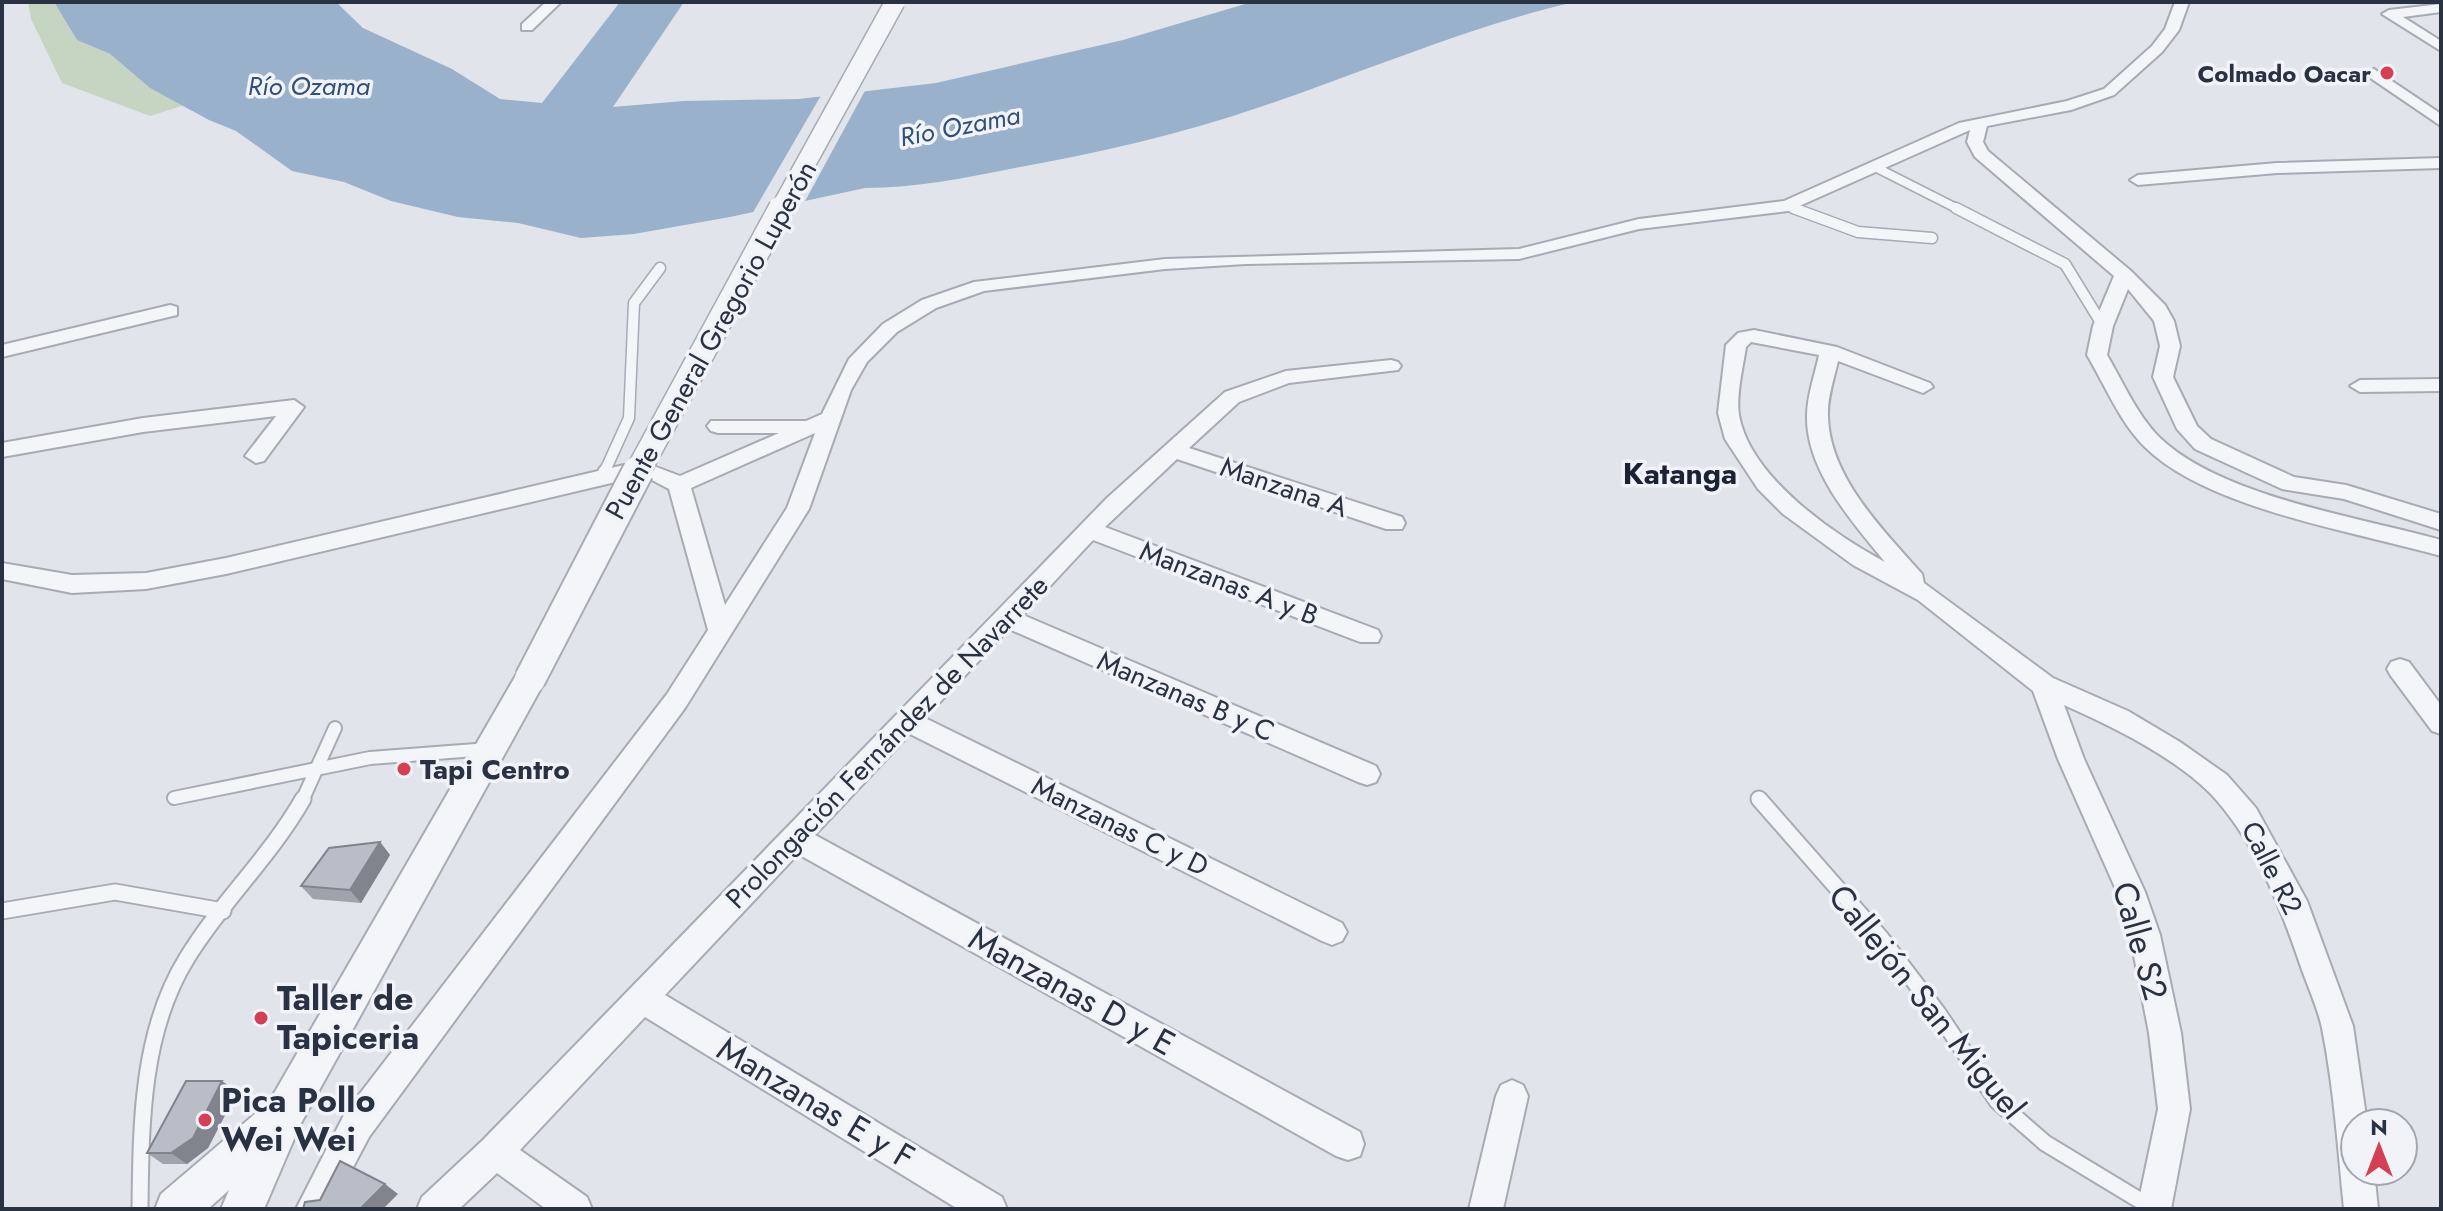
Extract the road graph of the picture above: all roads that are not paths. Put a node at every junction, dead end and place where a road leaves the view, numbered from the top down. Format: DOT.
graph roads {
  1 [pos="554,2"];
  2 [pos="895,2"];
  3 [pos="2182,2"];
  4 [pos="2441,8"];
  5 [pos="527,27"];
  6 [pos="2441,47"];
  7 [pos="2374,74"];
  8 [pos="2441,121"];
  9 [pos="1980,122"];
  10 [pos="2441,163"];
  11 [pos="1877,168"];
  12 [pos="2138,180"];
  13 [pos="1788,206"];
  14 [pos="1932,238"];
  15 [pos="660,268"];
  16 [pos="2124,275"];
  17 [pos="170,311"];
  18 [pos="2103,326"];
  19 [pos="2,351"];
  20 [pos="1830,351"];
  21 [pos="1391,366"];
  22 [pos="2441,385"];
  23 [pos="2360,386"];
  24 [pos="1923,387"];
  25 [pos="820,422"];
  26 [pos="718,426"];
  27 [pos="2,450"];
  28 [pos="1174,450"];
  29 [pos="256,456"];
  30 [pos="602,477"];
  31 [pos="679,485"];
  32 [pos="2441,522"];
  33 [pos="1394,523"];
  34 [pos="1090,530"];
  35 [pos="2441,548"];
  36 [pos="2,571"];
  37 [pos="1926,594"];
  38 [pos="1006,618"];
  39 [pos="719,628"];
  40 [pos="1369,636"];
  41 [pos="2400,669"];
  42 [pos="2044,685"];
  43 [pos="907,721"];
  44 [pos="2441,724"];
  45 [pos="335,728"];
  46 [pos="492,749"];
  47 [pos="321,767"];
  48 [pos="1367,774"];
  49 [pos="174,798"];
  50 [pos="1759,799"];
  51 [pos="795,838"];
  52 [pos="2,911"];
  53 [pos="223,911"];
  54 [pos="1332,932"];
  55 [pos="642,998"];
  56 [pos="1512,1096"];
  57 [pos="2348,1107"];
  58 [pos="286,1111"];
  59 [pos="1348,1144"];
  60 [pos="495,1152"];
  61 [pos="2359,1187"];
  62 [pos="140,1209"];
  63 [pos="176,1209"];
  64 [pos="242,1209"];
  65 [pos="313,1209"];
  66 [pos="434,1209"];
  67 [pos="575,1209"];
  68 [pos="990,1209"];
  69 [pos="1486,1209"];
  70 [pos="2154,1209"];
  71 [pos="2361,1209"];
  1 -- 5 [label="street"];
  2 -- 46 [label="street, Puente General Gregorio Luperón, bridge"];
  3 -- 9 [label="street"];
  4 -- 6 [label="street"];
  7 -- 8 [label="street"];
  9 -- 11 [label="street"];
  9 -- 16 [label="street"];
  10 -- 12 [label="street"];
  11 -- 13 [label="street"];
  11 -- 18 [label="lane"];
  13 -- 14 [label="lane"];
  13 -- 25 [label="street"];
  15 -- 30 [label="lane"];
  16 -- 18 [label="street"];
  16 -- 32 [label="street"];
  17 -- 19 [label="street"];
  18 -- 35 [label="street"];
  20 -- 24 [label="street"];
  20 -- 37 [label="street"];
  20 -- 37 [label="street"];
  21 -- 28 [label="street, Prolongación Fernández de Navarrete"];
  22 -- 23 [label="street"];
  25 -- 26 [label="street"];
  25 -- 31 [label="street"];
  25 -- 39 [label="street"];
  27 -- 29 [label="street"];
  28 -- 33 [label="street, Manzana A"];
  28 -- 34 [label="street, Prolongación Fernández de Navarrete"];
  30 -- 31 [label="street"];
  30 -- 36 [label="street"];
  31 -- 39 [label="street"];
  34 -- 38 [label="street, Prolongación Fernández de Navarrete"];
  34 -- 40 [label="street, Manzanas A y B"];
  37 -- 42 [label="street, Calle R2"];
  38 -- 43 [label="street, Prolongación Fernández de Navarrete"];
  38 -- 48 [label="street, Manzanas B y C"];
  39 -- 65 [label="street"];
  41 -- 44 [label="street"];
  42 -- 57 [label="street, Calle R2"];
  42 -- 70 [label="street, Calle S2"];
  43 -- 51 [label="street, Prolongación Fernández de Navarrete"];
  43 -- 54 [label="street, Manzanas C y D"];
  45 -- 47 [label="lane"];
  46 -- 47 [label="lane"];
  46 -- 58 [label="street, Puente General Gregorio Luperón"];
  47 -- 49 [label="lane"];
  47 -- 53 [label="lane"];
  50 -- 70 [label="lane, Callejón San Miguel"];
  51 -- 55 [label="street, Prolongación Fernández de Navarrete"];
  51 -- 59 [label="street, Manzanas D y E"];
  52 -- 53 [label="lane"];
  53 -- 62 [label="lane"];
  55 -- 60 [label="street, Prolongación Fernández de Navarrete"];
  55 -- 68 [label="street, Manzanas E y F"];
  56 -- 69 [label="street"];
  58 -- 63 [label="street"];
  58 -- 64 [label="street"];
  60 -- 66 [label="street, Prolongación Fernández de Navarrete"];
  60 -- 67 [label="street"];
  61 -- 71 [label="street"];
}
